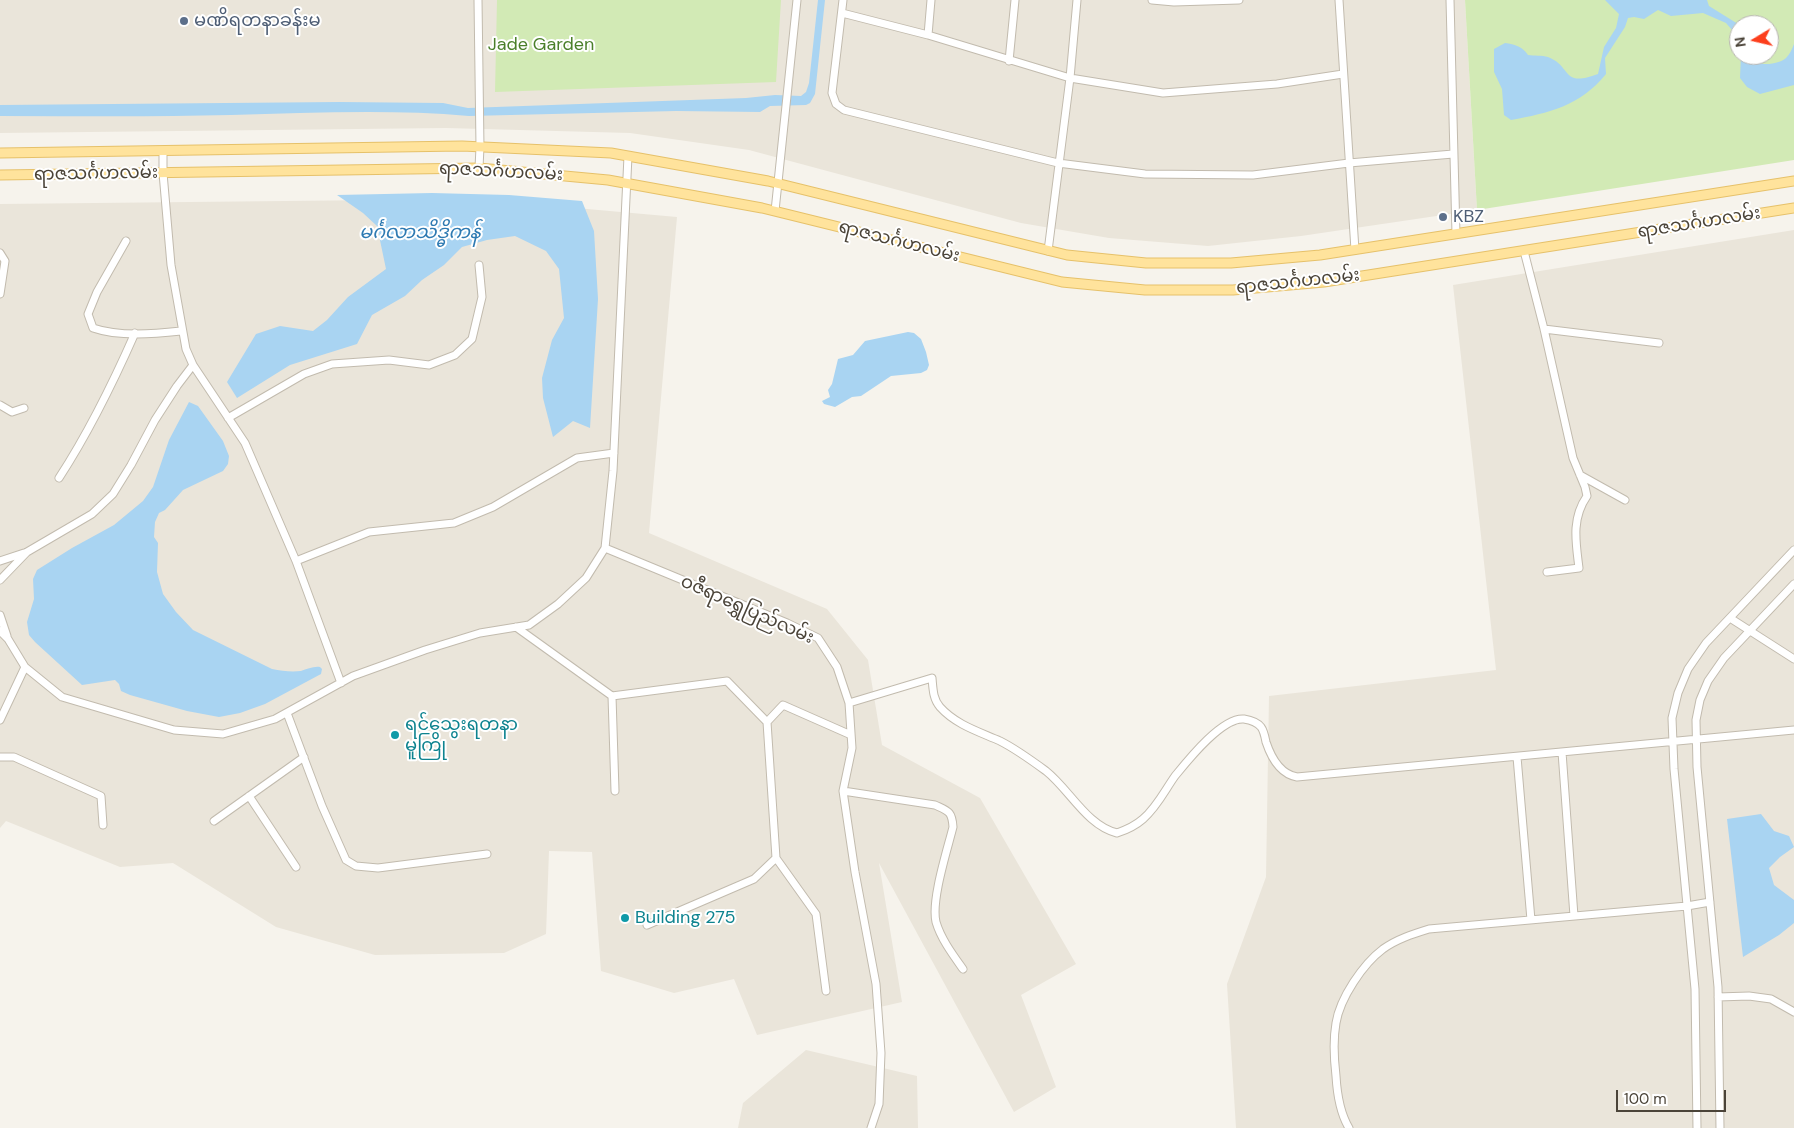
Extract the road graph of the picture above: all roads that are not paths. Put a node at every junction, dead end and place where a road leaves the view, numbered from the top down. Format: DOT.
graph roads {
  1 [pos="478,0"];
  2 [pos="797,0"];
  3 [pos="843,0"];
  4 [pos="931,0"];
  5 [pos="1015,0"];
  6 [pos="1077,0"];
  7 [pos="1152,0"];
  8 [pos="1239,0"];
  9 [pos="1339,0"];
  10 [pos="1450,0"];
  11 [pos="1174,1"];
  12 [pos="842,13"];
  13 [pos="928,35"];
  14 [pos="1009,61"];
  15 [pos="1343,74"];
  16 [pos="1070,78"];
  17 [pos="480,147"];
  18 [pos="163,151"];
  19 [pos="0,153"];
  20 [pos="1454,154"];
  21 [pos="628,156"];
  22 [pos="1349,163"];
  23 [pos="1058,164"];
  24 [pos="479,168"];
  25 [pos="162,173"];
  26 [pos="0,176"];
  27 [pos="1794,181"];
  28 [pos="628,184"];
  29 [pos="779,184"];
  30 [pos="1794,208"];
  31 [pos="775,211"];
  32 [pos="1456,234"];
  33 [pos="126,241"];
  34 [pos="1355,250"];
  35 [pos="1048,251"];
  36 [pos="1524,251"];
  37 [pos="0,253"];
  38 [pos="479,265"];
  39 [pos="0,294"];
  40 [pos="1544,329"];
  41 [pos="181,331"];
  42 [pos="135,333"];
  43 [pos="1659,343"];
  44 [pos="193,365"];
  45 [pos="0,405"];
  46 [pos="24,408"];
  47 [pos="228,418"];
  48 [pos="614,454"];
  49 [pos="1580,475"];
  50 [pos="60,478"];
  51 [pos="1625,500"];
  52 [pos="605,548"];
  53 [pos="1794,550"];
  54 [pos="26,552"];
  55 [pos="0,561"];
  56 [pos="296,561"];
  57 [pos="1547,572"];
  58 [pos="0,580"];
  59 [pos="1794,584"];
  60 [pos="0,615"];
  61 [pos="1730,618"];
  62 [pos="516,627"];
  63 [pos="0,631"];
  64 [pos="1749,631"];
  65 [pos="8,639"];
  66 [pos="1794,659"];
  67 [pos="25,667"];
  68 [pos="341,683"];
  69 [pos="612,696"];
  70 [pos="849,702"];
  71 [pos="286,713"];
  72 [pos="0,720"];
  73 [pos="767,722"];
  74 [pos="1794,730"];
  75 [pos="851,735"];
  76 [pos="1696,740"];
  77 [pos="1673,742"];
  78 [pos="1562,752"];
  79 [pos="0,757"];
  80 [pos="304,757"];
  81 [pos="1517,757"];
  82 [pos="616,791"];
  83 [pos="843,791"];
  84 [pos="249,796"];
  85 [pos="214,821"];
  86 [pos="102,825"];
  87 [pos="487,854"];
  88 [pos="776,858"];
  89 [pos="296,868"];
  90 [pos="1710,902"];
  91 [pos="1687,906"];
  92 [pos="1574,916"];
  93 [pos="1531,920"];
  94 [pos="647,925"];
  95 [pos="963,970"];
  96 [pos="826,991"];
  97 [pos="1718,997"];
  98 [pos="1794,1012"];
  99 [pos="872,1128"];
  100 [pos="1350,1128"];
  101 [pos="1697,1128"];
  102 [pos="1720,1128"];
  1 -- 17 [label="street"];
  2 -- 29 [label="street"];
  3 -- 12 [label="street"];
  4 -- 13 [label="street"];
  5 -- 14 [label="street"];
  6 -- 16 [label="street"];
  7 -- 11 [label="street"];
  8 -- 11 [label="street"];
  9 -- 15 [label="street"];
  10 -- 20 [label="street"];
  12 -- 13 [label="street"];
  12 -- 23 [label="street"];
  13 -- 14 [label="street"];
  14 -- 16 [label="street"];
  15 -- 16 [label="street"];
  15 -- 22 [label="street"];
  16 -- 23 [label="street"];
  17 -- 18 [label="main road, ရာဇသင်္ဂဟလမ်း"];
  17 -- 21 [label="main road, ရာဇသင်္ဂဟလမ်း"];
  17 -- 24 [label="street"];
  18 -- 19 [label="main road, ရာဇသင်္ဂဟလမ်း"];
  18 -- 25 [label="street"];
  20 -- 22 [label="street"];
  20 -- 32 [label="street"];
  21 -- 28 [label="street"];
  21 -- 29 [label="main road, ရာဇသင်္ဂဟလမ်း"];
  22 -- 23 [label="street"];
  22 -- 34 [label="street"];
  23 -- 35 [label="street"];
  24 -- 25 [label="main road, ရာဇသင်္ဂဟလမ်း"];
  24 -- 28 [label="main road, ရာဇသင်္ဂဟလမ်း"];
  25 -- 26 [label="main road, ရာဇသင်္ဂဟလမ်း"];
  25 -- 41 [label="street"];
  27 -- 32 [label="main road, ရာဇသင်္ဂဟလမ်း"];
  28 -- 31 [label="main road, ရာဇသင်္ဂဟလမ်း"];
  28 -- 48 [label="street"];
  29 -- 31 [label="street"];
  29 -- 35 [label="main road, ရာဇသင်္ဂဟလမ်း"];
  30 -- 36 [label="main road, ရာဇသင်္ဂဟလမ်း"];
  31 -- 36 [label="main road, ရာဇသင်္ဂဟလမ်း"];
  32 -- 34 [label="main road, ရာဇသင်္ဂဟလမ်း"];
  33 -- 42 [label="street"];
  34 -- 35 [label="main road, ရာဇသင်္ဂဟလမ်း"];
  36 -- 40 [label="street"];
  37 -- 39 [label="street"];
  38 -- 47 [label="street"];
  40 -- 43 [label="street"];
  40 -- 49 [label="street"];
  41 -- 42 [label="street"];
  41 -- 44 [label="street"];
  42 -- 50 [label="street"];
  44 -- 47 [label="street"];
  44 -- 54 [label="street"];
  45 -- 46 [label="street"];
  47 -- 56 [label="street"];
  48 -- 52 [label="street"];
  48 -- 56 [label="street"];
  49 -- 51 [label="street"];
  49 -- 57 [label="street"];
  52 -- 62 [label="street"];
  52 -- 70 [label="street, ဝဇီရာရွှေပြည်လမ်း"];
  53 -- 61 [label="street"];
  54 -- 55 [label="street"];
  54 -- 58 [label="street"];
  56 -- 68 [label="street"];
  59 -- 64 [label="street"];
  60 -- 65 [label="street"];
  61 -- 64 [label="street"];
  61 -- 77 [label="street"];
  62 -- 68 [label="street"];
  62 -- 69 [label="street"];
  63 -- 65 [label="street"];
  64 -- 66 [label="street"];
  64 -- 76 [label="street"];
  65 -- 67 [label="street"];
  67 -- 71 [label="street"];
  67 -- 72 [label="street"];
  68 -- 71 [label="street"];
  69 -- 73 [label="street"];
  69 -- 82 [label="street"];
  70 -- 75 [label="street, ဝဇီရာရွှေပြည်လမ်း"];
  70 -- 81 [label="street"];
  71 -- 80 [label="street"];
  73 -- 75 [label="street"];
  73 -- 88 [label="street"];
  74 -- 76 [label="street"];
  75 -- 83 [label="street, ဝဇီရာရွှေပြည်လမ်း"];
  76 -- 77 [label="street"];
  76 -- 90 [label="street"];
  77 -- 78 [label="street"];
  77 -- 91 [label="street"];
  78 -- 81 [label="street"];
  78 -- 92 [label="street"];
  79 -- 86 [label="street"];
  80 -- 84 [label="street"];
  80 -- 87 [label="street"];
  81 -- 93 [label="street"];
  83 -- 95 [label="street"];
  83 -- 99 [label="street, ဝဇီရာရွှေပြည်လမ်း"];
  84 -- 85 [label="street"];
  84 -- 89 [label="street"];
  88 -- 94 [label="street"];
  88 -- 96 [label="street"];
  90 -- 91 [label="street"];
  90 -- 97 [label="street"];
  91 -- 92 [label="street"];
  91 -- 101 [label="street"];
  92 -- 93 [label="street"];
  93 -- 100 [label="street"];
  97 -- 98 [label="street"];
  97 -- 102 [label="street"];
}
